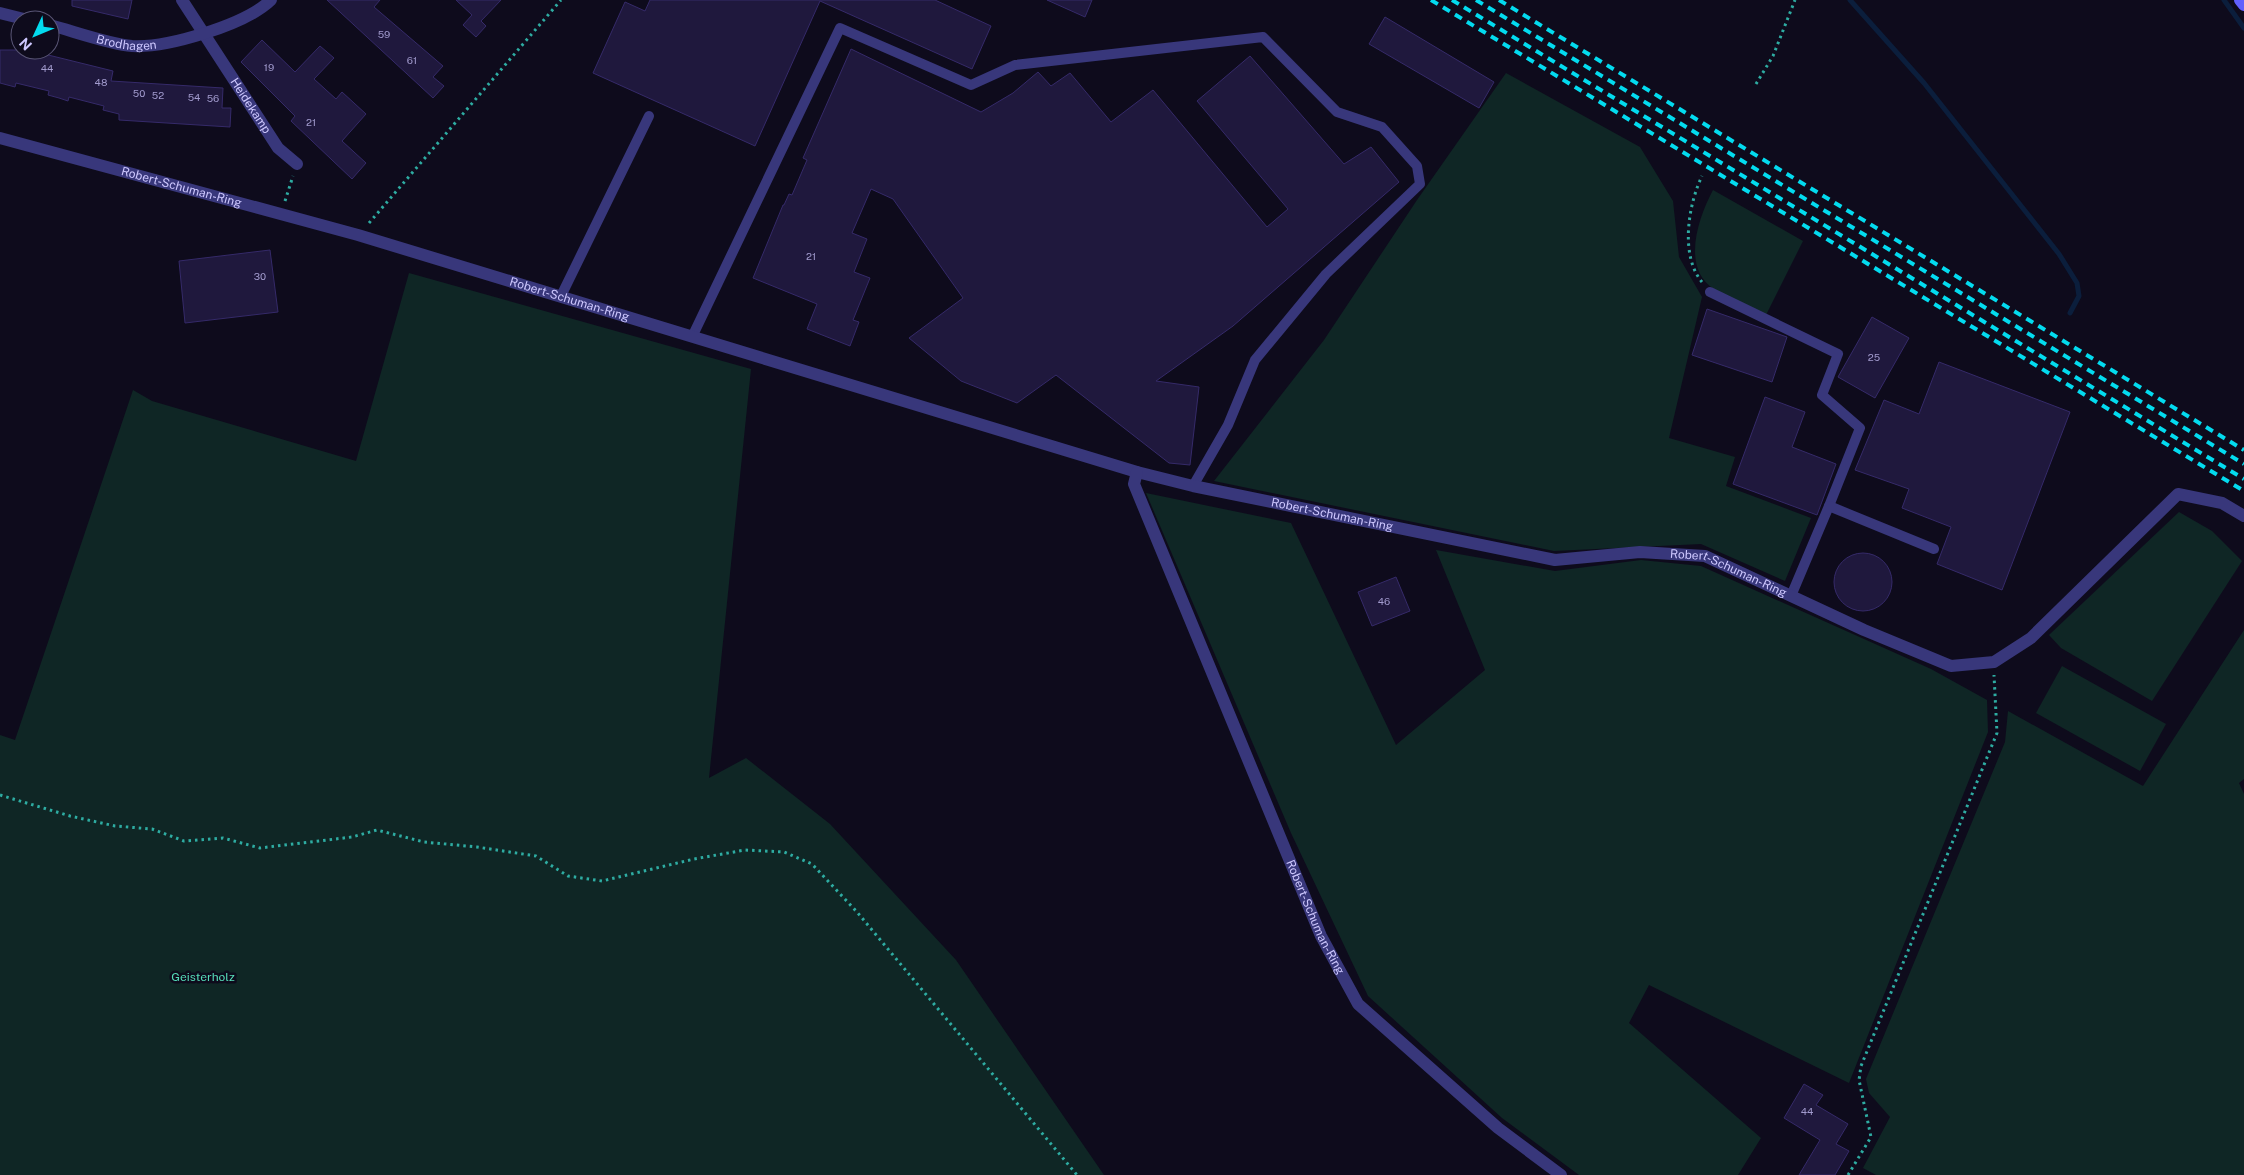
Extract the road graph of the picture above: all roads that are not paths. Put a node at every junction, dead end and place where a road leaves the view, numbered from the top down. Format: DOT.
graph roads {
  1 [pos="182,0"];
  2 [pos="271,0"];
  3 [pos="2240,0"];
  4 [pos="2244,5"];
  5 [pos="60,28"];
  6 [pos="203,33"];
  7 [pos="649,116"];
  8 [pos="0,138"];
  9 [pos="297,164"];
  10 [pos="1710,292"];
  11 [pos="561,296"];
  12 [pos="693,335"];
  13 [pos="1136,472"];
  14 [pos="1193,486"];
  15 [pos="1829,506"];
  16 [pos="2244,516"];
  17 [pos="1934,549"];
  18 [pos="1791,596"];
  19 [pos="1561,1175"];
  1 -- 6 [label="street, Heidekamp"];
  2 -- 6 [label="street, Brodhagen"];
  3 -- 4 [label="main road"];
  5 -- 6 [label="street, Brodhagen"];
  6 -- 9 [label="street, Heidekamp"];
  7 -- 11 [label="lane"];
  8 -- 11 [label="street, Robert-Schuman-Ring"];
  10 -- 15 [label="lane"];
  11 -- 12 [label="street, Robert-Schuman-Ring"];
  12 -- 13 [label="street, Robert-Schuman-Ring"];
  12 -- 14 [label="lane"];
  13 -- 14 [label="street, Robert-Schuman-Ring"];
  13 -- 19 [label="street, Robert-Schuman-Ring"];
  14 -- 18 [label="street, Robert-Schuman-Ring"];
  15 -- 17 [label="lane"];
  15 -- 18 [label="lane"];
  16 -- 18 [label="street, Robert-Schuman-Ring"];
}
